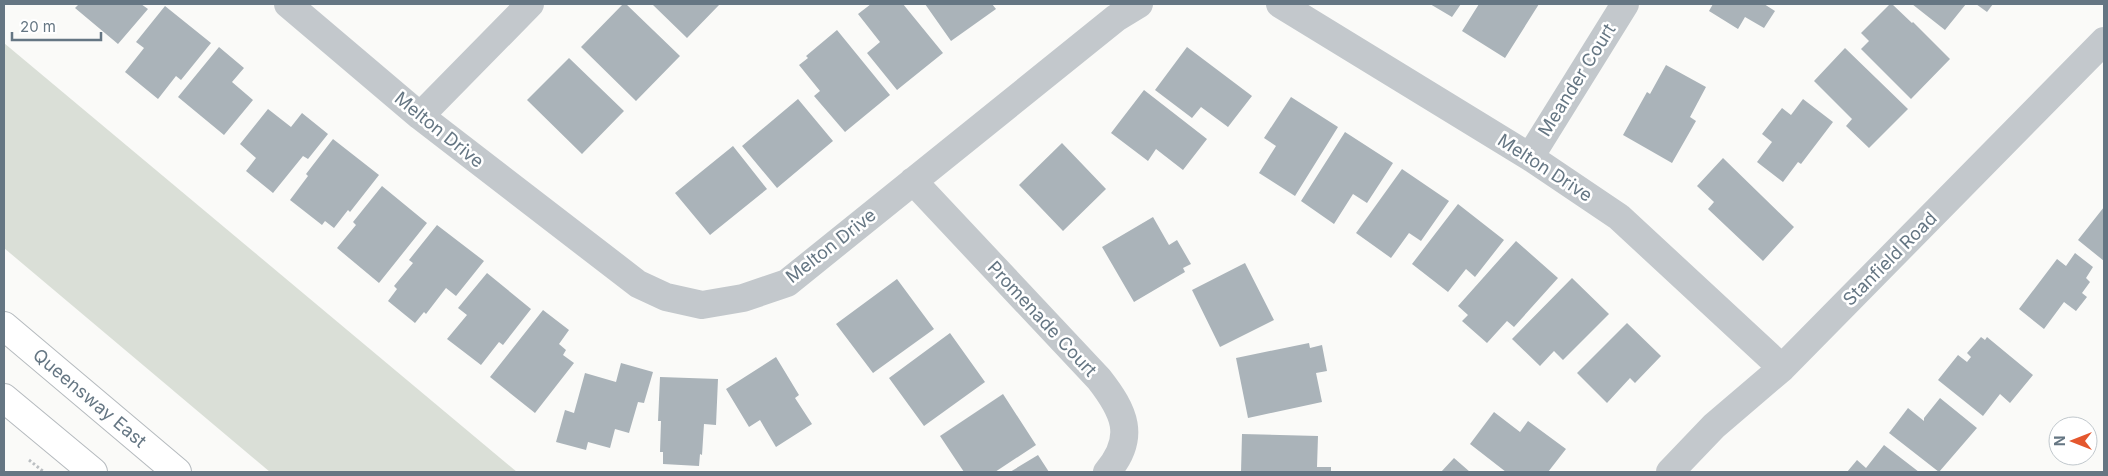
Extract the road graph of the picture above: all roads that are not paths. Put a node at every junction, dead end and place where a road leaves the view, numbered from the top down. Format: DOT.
graph roads {
  1 [pos="288,4"];
  2 [pos="530,4"];
  3 [pos="1139,4"];
  4 [pos="1280,4"];
  5 [pos="1625,4"];
  6 [pos="2104,40"];
  7 [pos="420,116"];
  8 [pos="1530,156"];
  9 [pos="913,182"];
  10 [pos="4,326"];
  11 [pos="1782,368"];
  12 [pos="4,398"];
  13 [pos="93,472"];
  14 [pos="177,472"];
  15 [pos="1107,472"];
  16 [pos="1670,472"];
  1 -- 7 [label="street, Melton Drive"];
  2 -- 7 [label="street"];
  3 -- 9 [label="street, Melton Drive"];
  4 -- 8 [label="street, Melton Drive"];
  5 -- 8 [label="street, Meander Court"];
  6 -- 11 [label="street, Stanfield Road"];
  7 -- 9 [label="street, Melton Drive"];
  8 -- 11 [label="street, Melton Drive"];
  9 -- 15 [label="street, Promenade Court"];
  10 -- 14 [label="main road, Queensway East"];
  11 -- 16 [label="street, Stanfield Road"];
  12 -- 13 [label="main road"];
}
